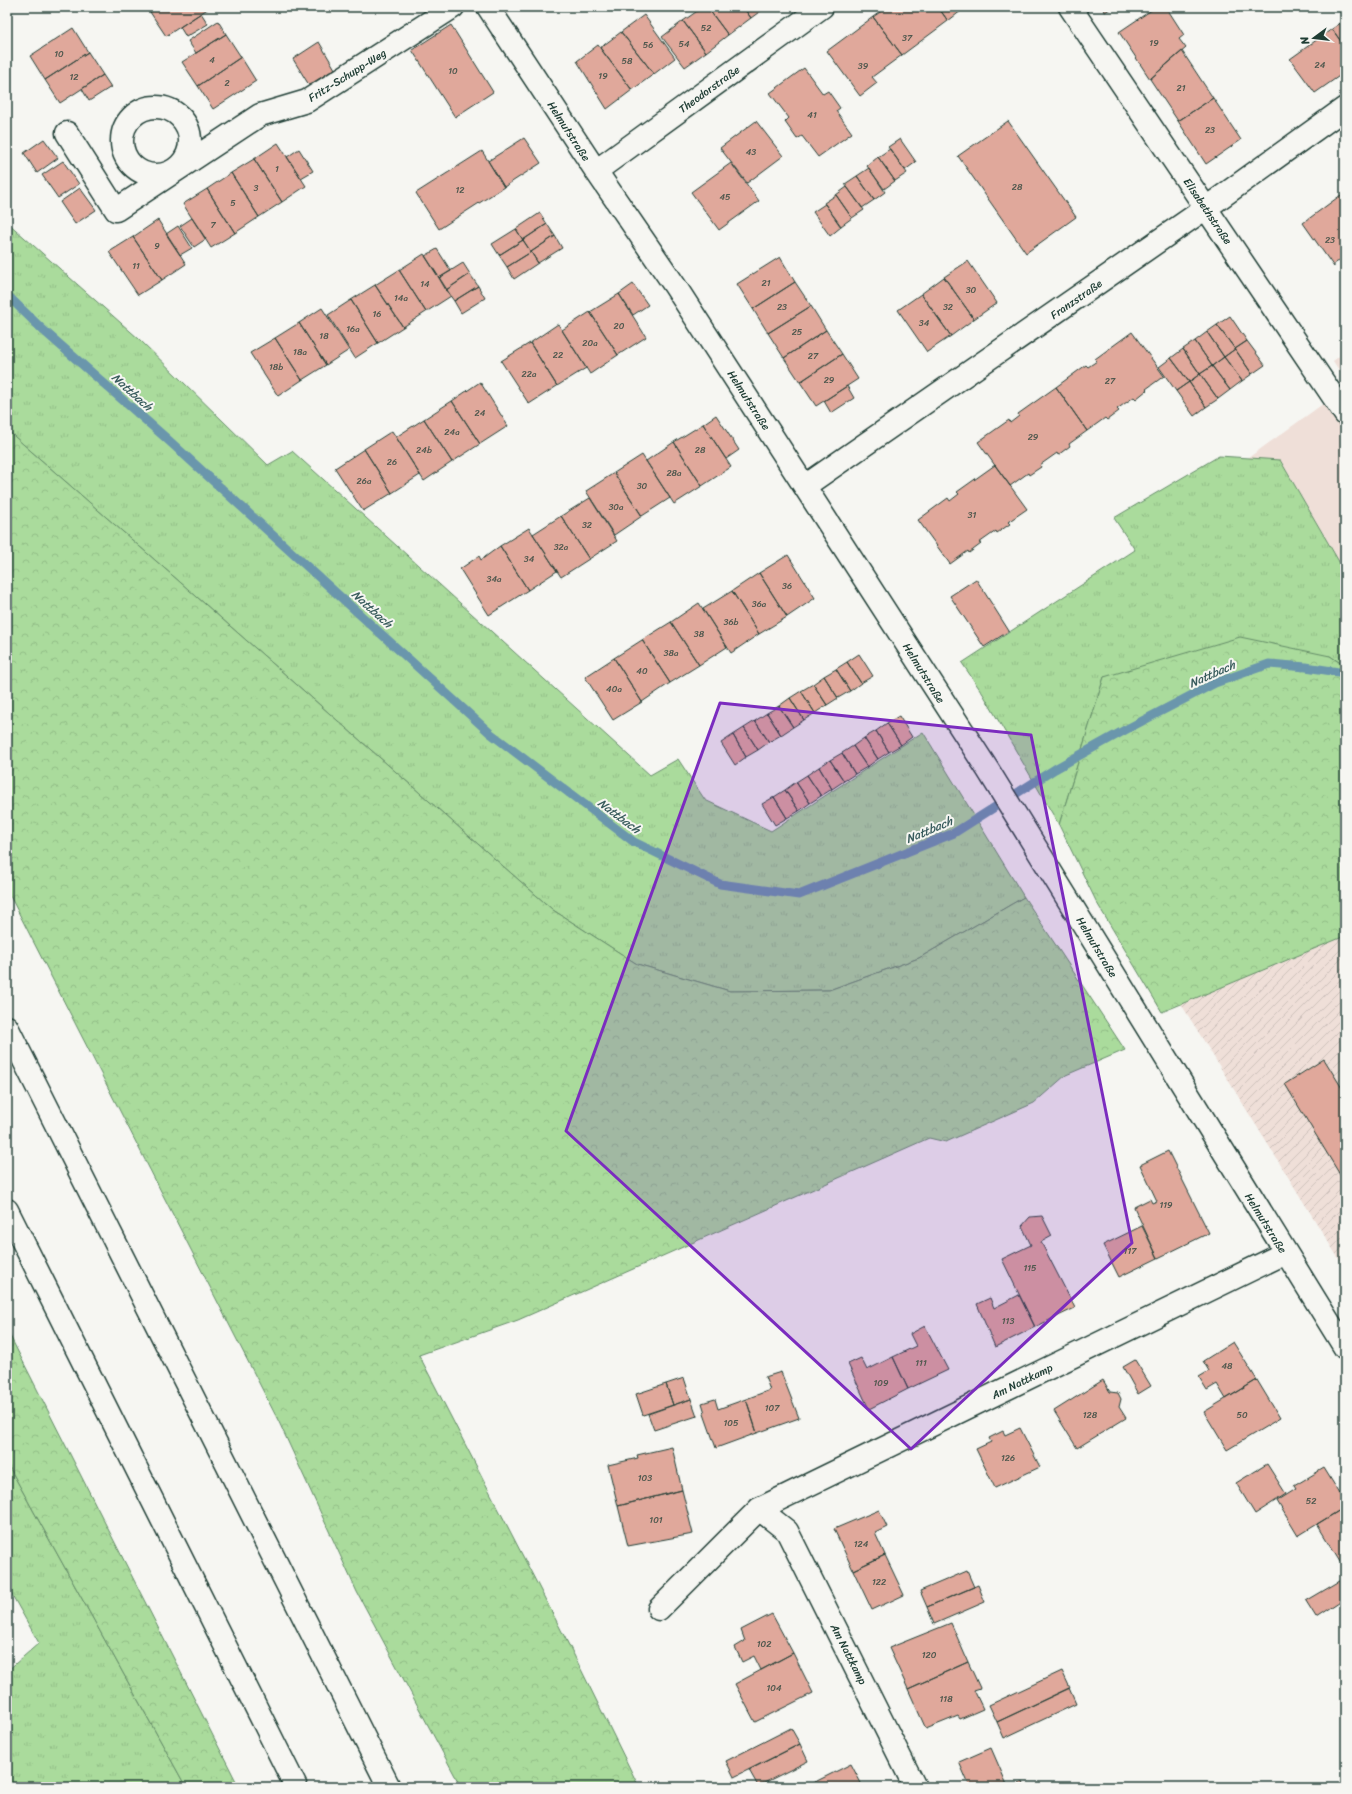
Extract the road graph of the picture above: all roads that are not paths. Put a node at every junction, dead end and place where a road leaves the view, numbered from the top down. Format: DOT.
graph roads {
  1 [pos="453,7"];
  2 [pos="488,7"];
  3 [pos="822,7"];
  4 [pos="1070,7"];
  5 [pos="1345,108"];
  6 [pos="67,133"];
  7 [pos="596,171"];
  8 [pos="1206,208"];
  9 [pos="1345,414"];
  10 [pos="805,486"];
  11 [pos="7,1027"];
  12 [pos="7,1210"];
  13 [pos="1285,1253"];
  14 [pos="1345,1348"];
  15 [pos="759,1510"];
  16 [pos="659,1609"];
  17 [pos="296,1787"];
  18 [pos="389,1787"];
  19 [pos="915,1787"];
  1 -- 6 [label="main road, Fritz-Schupp-Weg"];
  2 -- 7 [label="main road, Helmutstraße"];
  3 -- 7 [label="main road, Theodorstraße"];
  4 -- 8 [label="main road, Elisabethstraße"];
  5 -- 8 [label="main road, Franzstraße"];
  7 -- 10 [label="main road, Helmutstraße"];
  8 -- 9 [label="main road, Elisabethstraße"];
  8 -- 10 [label="main road, Franzstraße"];
  10 -- 13 [label="main road, Helmutstraße"];
  11 -- 18 [label="main road"];
  12 -- 17 [label="main road"];
  13 -- 14 [label="main road, Helmutstraße"];
  13 -- 15 [label="main road, Am Nattkamp"];
  15 -- 16 [label="main road, Am Nattkamp"];
  15 -- 19 [label="main road, Am Nattkamp"];
}
